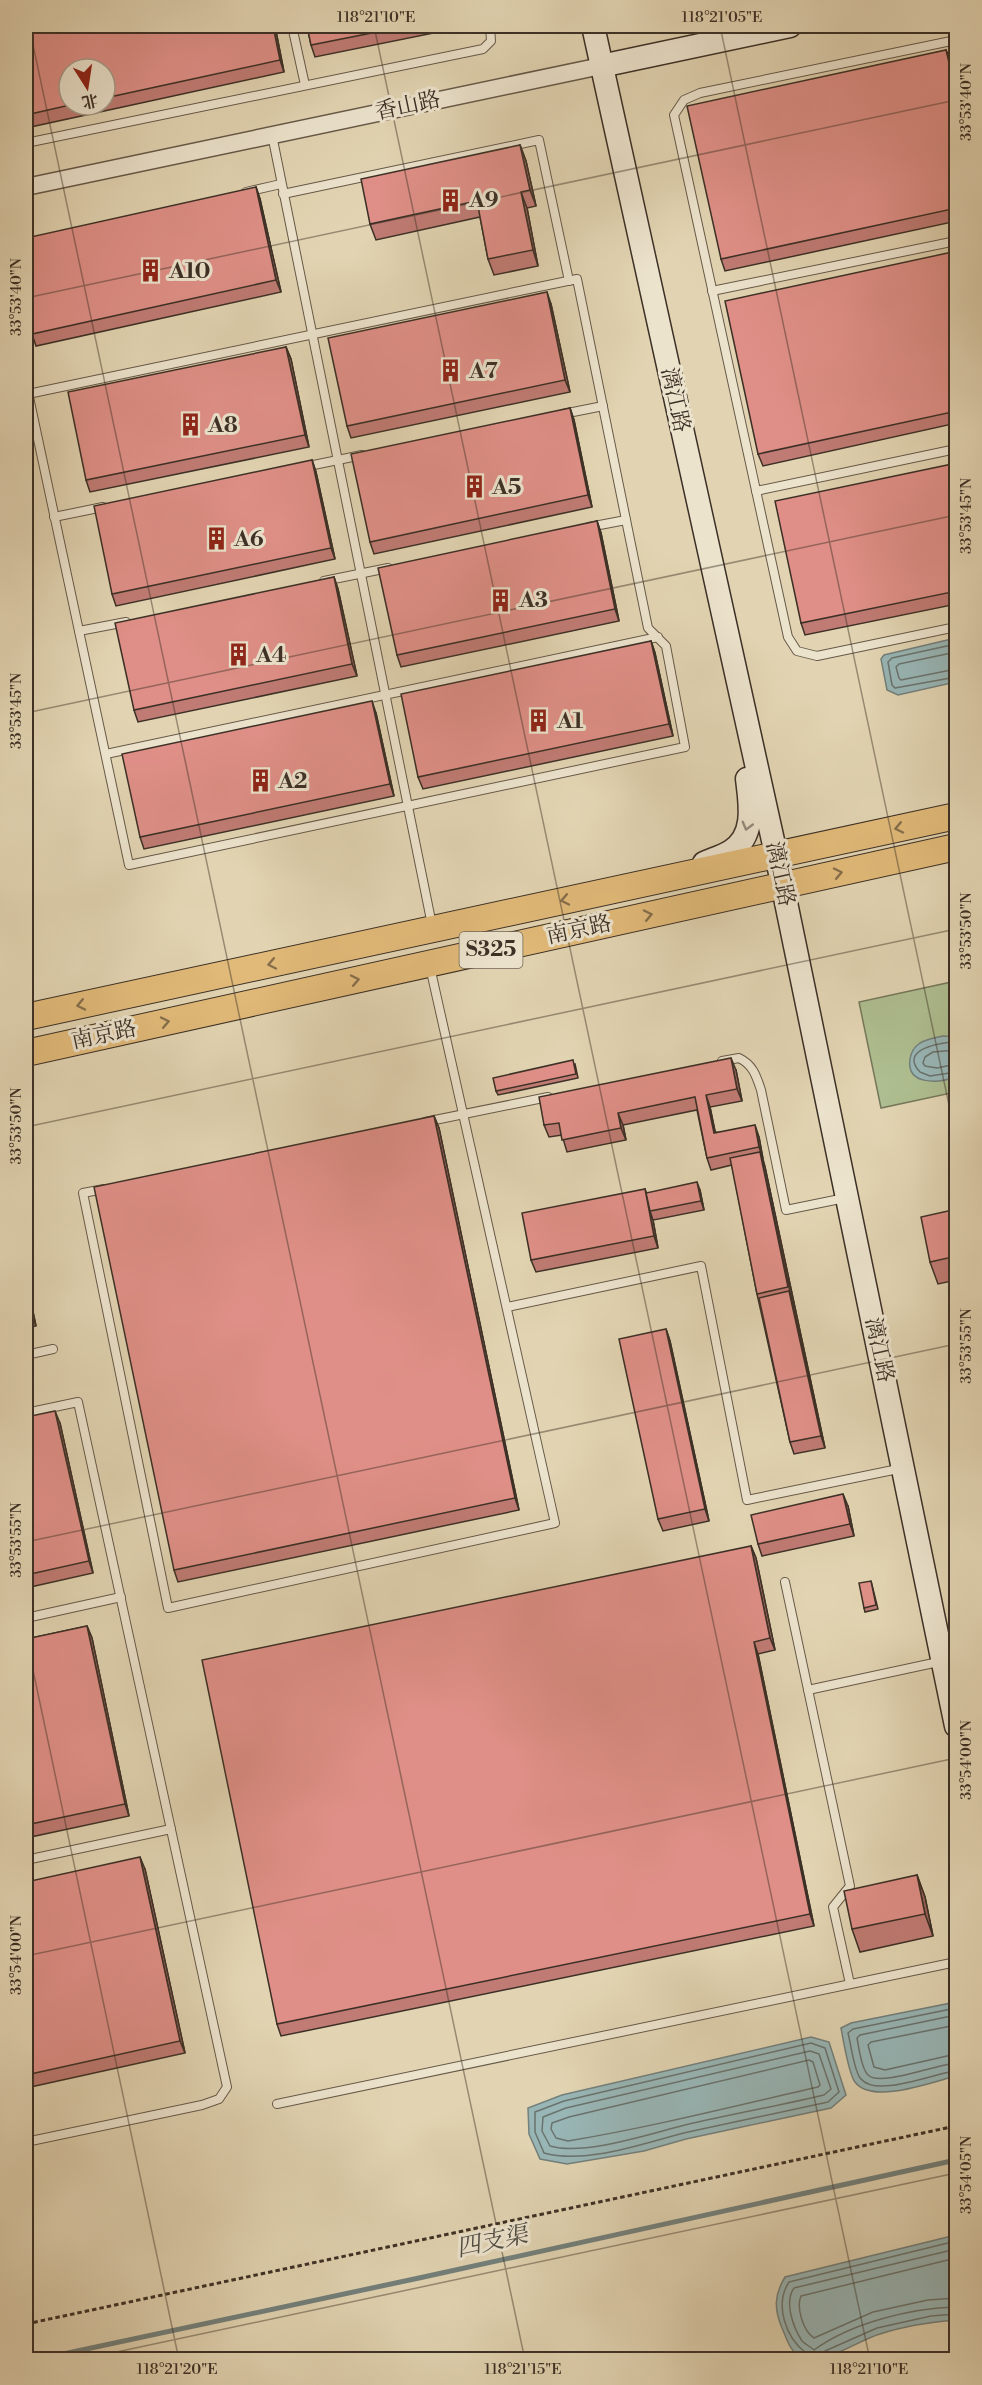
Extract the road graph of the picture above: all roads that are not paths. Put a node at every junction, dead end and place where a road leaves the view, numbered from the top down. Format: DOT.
graph roads {
  1 [pos="292,26"];
  2 [pos="490,26"];
  3 [pos="593,26"];
  4 [pos="790,26"];
  5 [pos="957,40"];
  6 [pos="602,66"];
  7 [pos="304,85"];
  8 [pos="272,135"];
  9 [pos="26,143"];
  10 [pos="26,187"];
  11 [pos="282,189"];
  12 [pos="235,195"];
  13 [pos="957,241"];
  14 [pos="569,281"];
  15 [pos="712,291"];
  16 [pos="312,336"];
  17 [pos="26,383"];
  18 [pos="28,394"];
  19 [pos="603,406"];
  20 [pos="557,415"];
  21 [pos="957,449"];
  22 [pos="372,453"];
  23 [pos="337,460"];
  24 [pos="292,469"];
  25 [pos="756,491"];
  26 [pos="111,506"];
  27 [pos="54,517"];
  28 [pos="626,520"];
  29 [pos="580,529"];
  30 [pos="395,567"];
  31 [pos="360,574"];
  32 [pos="314,583"];
  33 [pos="138,619"];
  34 [pos="957,627"];
  35 [pos="79,631"];
  36 [pos="658,637"];
  37 [pos="738,685"];
  38 [pos="385,695"];
  39 [pos="106,754"];
  40 [pos="407,806"];
  41 [pos="957,816"];
  42 [pos="957,847"];
  43 [pos="776,854"];
  44 [pos="673,877"];
  45 [pos="782,885"];
  46 [pos="432,929"];
  47 [pos="429,963"];
  48 [pos="26,1017"];
  49 [pos="26,1053"];
  50 [pos="716,1062"];
  51 [pos="555,1095"];
  52 [pos="463,1114"];
  53 [pos="417,1124"];
  54 [pos="117,1186"];
  55 [pos="847,1198"];
  56 [pos="507,1307"];
  57 [pos="53,1349"];
  58 [pos="26,1355"];
  59 [pos="26,1413"];
  60 [pos="903,1468"];
  61 [pos="785,1582"];
  62 [pos="121,1597"];
  63 [pos="26,1618"];
  64 [pos="943,1661"];
  65 [pos="808,1690"];
  66 [pos="957,1726"];
  67 [pos="171,1829"];
  68 [pos="26,1860"];
  69 [pos="957,1962"];
  70 [pos="849,1984"];
  71 [pos="277,2104"];
  72 [pos="26,2142"];
  1 -- 7 [label="lane"];
  2 -- 7 [label="lane"];
  3 -- 6 [label="street, 漓江路"];
  4 -- 6 [label="street, 香山路"];
  5 -- 15 [label="lane"];
  6 -- 8 [label="street, 香山路"];
  6 -- 37 [label="street, 漓江路"];
  7 -- 9 [label="lane"];
  8 -- 10 [label="street, 香山路"];
  8 -- 11 [label="lane"];
  11 -- 12 [label="lane"];
  11 -- 14 [label="lane"];
  11 -- 16 [label="lane"];
  13 -- 15 [label="lane"];
  14 -- 16 [label="lane"];
  14 -- 19 [label="lane"];
  15 -- 25 [label="lane"];
  16 -- 18 [label="lane"];
  16 -- 23 [label="lane"];
  17 -- 18 [label="lane"];
  18 -- 27 [label="lane"];
  19 -- 20 [label="lane"];
  19 -- 28 [label="lane"];
  21 -- 25 [label="lane"];
  22 -- 23 [label="lane"];
  23 -- 24 [label="lane"];
  23 -- 31 [label="lane"];
  25 -- 34 [label="lane"];
  26 -- 27 [label="lane"];
  27 -- 35 [label="lane"];
  28 -- 29 [label="lane"];
  28 -- 36 [label="lane"];
  30 -- 31 [label="lane"];
  31 -- 32 [label="lane"];
  31 -- 38 [label="lane"];
  33 -- 35 [label="lane"];
  35 -- 39 [label="lane"];
  36 -- 38 [label="lane"];
  36 -- 40 [label="lane"];
  37 -- 43 [label="street, 漓江路"];
  37 -- 44 [label="street, one-way"];
  38 -- 39 [label="lane"];
  38 -- 40 [label="lane"];
  39 -- 40 [label="lane"];
  40 -- 46 [label="lane"];
  41 -- 43 [label="main road, 南京路 / S325, one-way"];
  45 -- 42 [label="main road, 南京路 / S325, one-way"];
  43 -- 44 [label="main road, 南京路 / S325"];
  43 -- 45 [label="street, 漓江路"];
  44 -- 46 [label="main road, 南京路 / S325, one-way"];
  47 -- 45 [label="main road, 南京路 / S325, one-way"];
  45 -- 55 [label="street, 漓江路"];
  46 -- 48 [label="main road, 南京路 / S325, one-way"];
  49 -- 47 [label="main road, 南京路 / S325, one-way"];
  47 -- 52 [label="lane"];
  50 -- 55 [label="lane"];
  51 -- 52 [label="lane"];
  52 -- 53 [label="lane"];
  52 -- 56 [label="lane"];
  54 -- 56 [label="lane"];
  55 -- 60 [label="street, 漓江路"];
  56 -- 60 [label="lane"];
  57 -- 58 [label="lane"];
  59 -- 62 [label="lane"];
  60 -- 64 [label="street, 漓江路"];
  61 -- 65 [label="lane"];
  62 -- 63 [label="lane"];
  62 -- 67 [label="lane"];
  64 -- 65 [label="lane"];
  64 -- 66 [label="street, 漓江路"];
  65 -- 70 [label="lane"];
  67 -- 68 [label="lane"];
  67 -- 72 [label="lane"];
  69 -- 70 [label="lane"];
  70 -- 71 [label="lane"];
}
